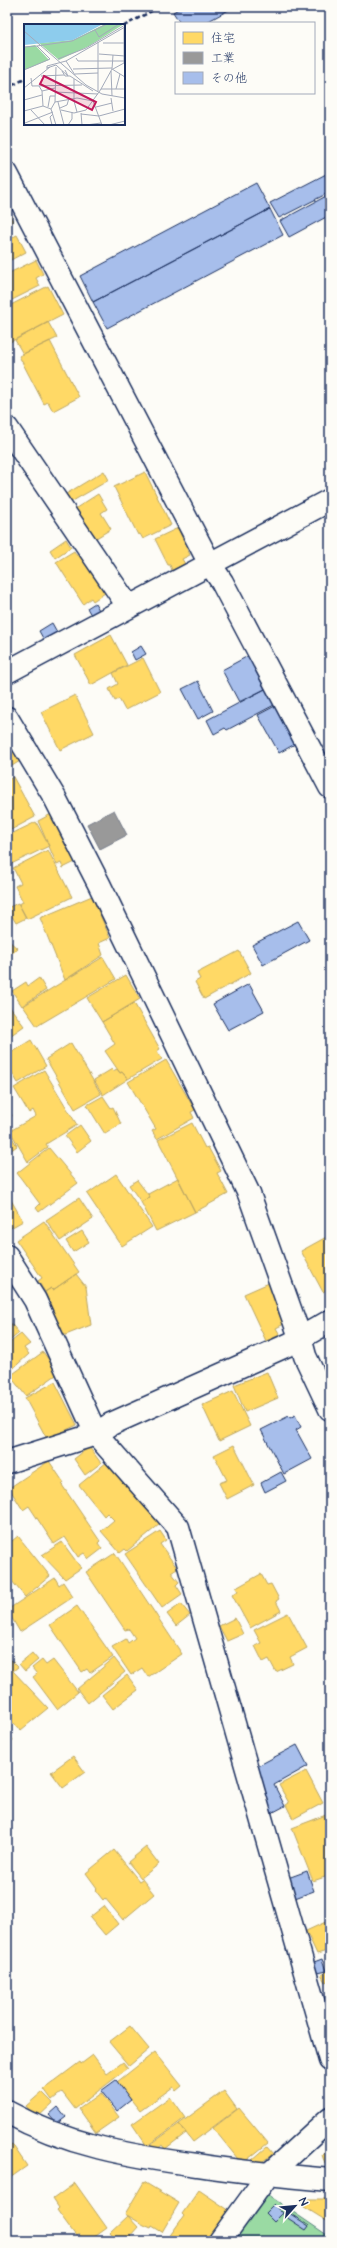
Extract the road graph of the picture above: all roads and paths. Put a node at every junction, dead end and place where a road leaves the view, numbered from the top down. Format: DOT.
graph roads {
  1 [pos="159,7"];
  2 [pos="125,25"];
  3 [pos="24,80"];
  4 [pos="7,88"];
  5 [pos="7,174"];
  6 [pos="7,428"];
  7 [pos="330,500"];
  8 [pos="210,564"];
  9 [pos="128,606"];
  10 [pos="7,672"];
  11 [pos="7,718"];
  12 [pos="330,787"];
  13 [pos="7,1256"];
  14 [pos="330,1321"];
  15 [pos="300,1337"];
  16 [pos="330,1409"];
  17 [pos="96,1434"];
  18 [pos="7,1462"];
  19 [pos="330,2060"];
  20 [pos="7,2112"];
  21 [pos="330,2118"];
  22 [pos="268,2175"];
  23 [pos="330,2180"];
  24 [pos="220,2241"];
  1 -- 2 [label="path"];
  3 -- 4 [label="path"];
  5 -- 8 [label="street"];
  6 -- 9 [label="street"];
  7 -- 8 [label="street"];
  8 -- 9 [label="street"];
  8 -- 12 [label="street"];
  9 -- 10 [label="street"];
  11 -- 15 [label="street"];
  13 -- 17 [label="street"];
  14 -- 15 [label="street"];
  15 -- 16 [label="street"];
  15 -- 17 [label="street"];
  17 -- 18 [label="street"];
  17 -- 19 [label="street"];
  20 -- 22 [label="street"];
  21 -- 22 [label="street"];
  22 -- 23 [label="street"];
  22 -- 24 [label="street"];
}
